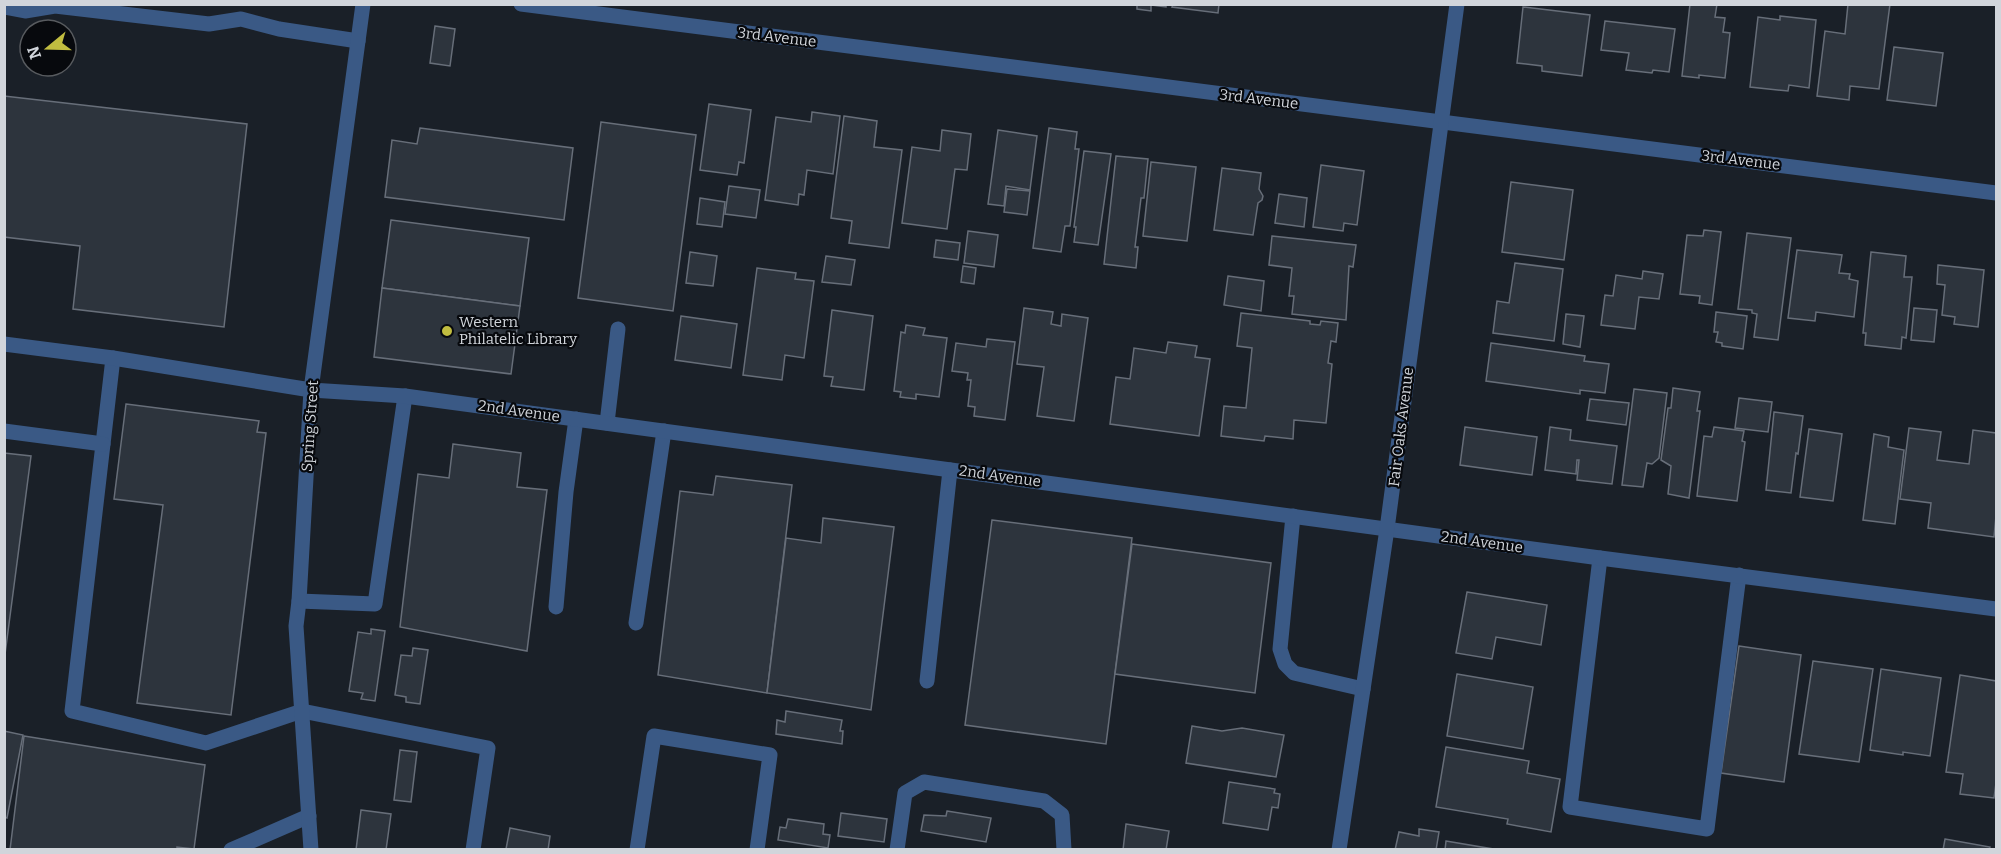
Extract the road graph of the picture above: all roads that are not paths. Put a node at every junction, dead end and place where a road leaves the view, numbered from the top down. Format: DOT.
graph roads {
  1 [pos="363,4"];
  2 [pos="1457,4"];
  3 [pos="522,5"];
  4 [pos="4,7"];
  5 [pos="582,8"];
  6 [pos="358,41"];
  7 [pos="1440,122"];
  8 [pos="1996,193"];
  9 [pos="618,329"];
  10 [pos="4,344"];
  11 [pos="113,358"];
  12 [pos="311,390"];
  13 [pos="405,396"];
  14 [pos="576,419"];
  15 [pos="607,423"];
  16 [pos="4,431"];
  17 [pos="664,431"];
  18 [pos="103,444"];
  19 [pos="951,470"];
  20 [pos="1293,516"];
  21 [pos="1388,529"];
  22 [pos="1600,558"];
  23 [pos="1739,574"];
  24 [pos="299,601"];
  25 [pos="556,607"];
  26 [pos="1996,609"];
  27 [pos="636,623"];
  28 [pos="927,681"];
  29 [pos="1363,689"];
  30 [pos="302,711"];
  31 [pos="309,816"];
  32 [pos="231,849"];
  33 [pos="311,849"];
  34 [pos="472,849"];
  35 [pos="637,849"];
  36 [pos="757,849"];
  37 [pos="897,849"];
  38 [pos="1064,849"];
  39 [pos="1339,849"];
  1 -- 6 [label="street, Spring Street"];
  2 -- 7 [label="street, Fair Oaks Avenue"];
  3 -- 5 [label="street, 3rd Avenue"];
  4 -- 6 [label="street"];
  5 -- 7 [label="street, 3rd Avenue"];
  6 -- 12 [label="street, Spring Street"];
  7 -- 8 [label="street, 3rd Avenue"];
  7 -- 21 [label="street, Fair Oaks Avenue"];
  9 -- 15 [label="street"];
  10 -- 11 [label="street, 2nd Avenue"];
  11 -- 12 [label="street, 2nd Avenue"];
  11 -- 18 [label="street"];
  12 -- 13 [label="street, 2nd Avenue"];
  12 -- 24 [label="street, Spring Street"];
  13 -- 14 [label="street, 2nd Avenue"];
  13 -- 24 [label="street"];
  14 -- 15 [label="street, 2nd Avenue"];
  14 -- 25 [label="street"];
  15 -- 17 [label="street, 2nd Avenue"];
  16 -- 18 [label="street"];
  17 -- 19 [label="street, 2nd Avenue"];
  17 -- 27 [label="street"];
  18 -- 30 [label="street"];
  19 -- 20 [label="street, 2nd Avenue"];
  19 -- 28 [label="street"];
  20 -- 21 [label="street, 2nd Avenue"];
  20 -- 29 [label="street"];
  21 -- 22 [label="street, 2nd Avenue"];
  21 -- 29 [label="street, Fair Oaks Avenue"];
  22 -- 23 [label="street, 2nd Avenue"];
  22 -- 23 [label="street"];
  23 -- 26 [label="street, 2nd Avenue"];
  24 -- 30 [label="street, Spring Street"];
  29 -- 39 [label="street, Fair Oaks Avenue"];
  30 -- 31 [label="street, Spring Street"];
  30 -- 34 [label="street"];
  31 -- 32 [label="street"];
  31 -- 33 [label="street, Spring Street"];
  35 -- 36 [label="street"];
  37 -- 38 [label="street"];
}
